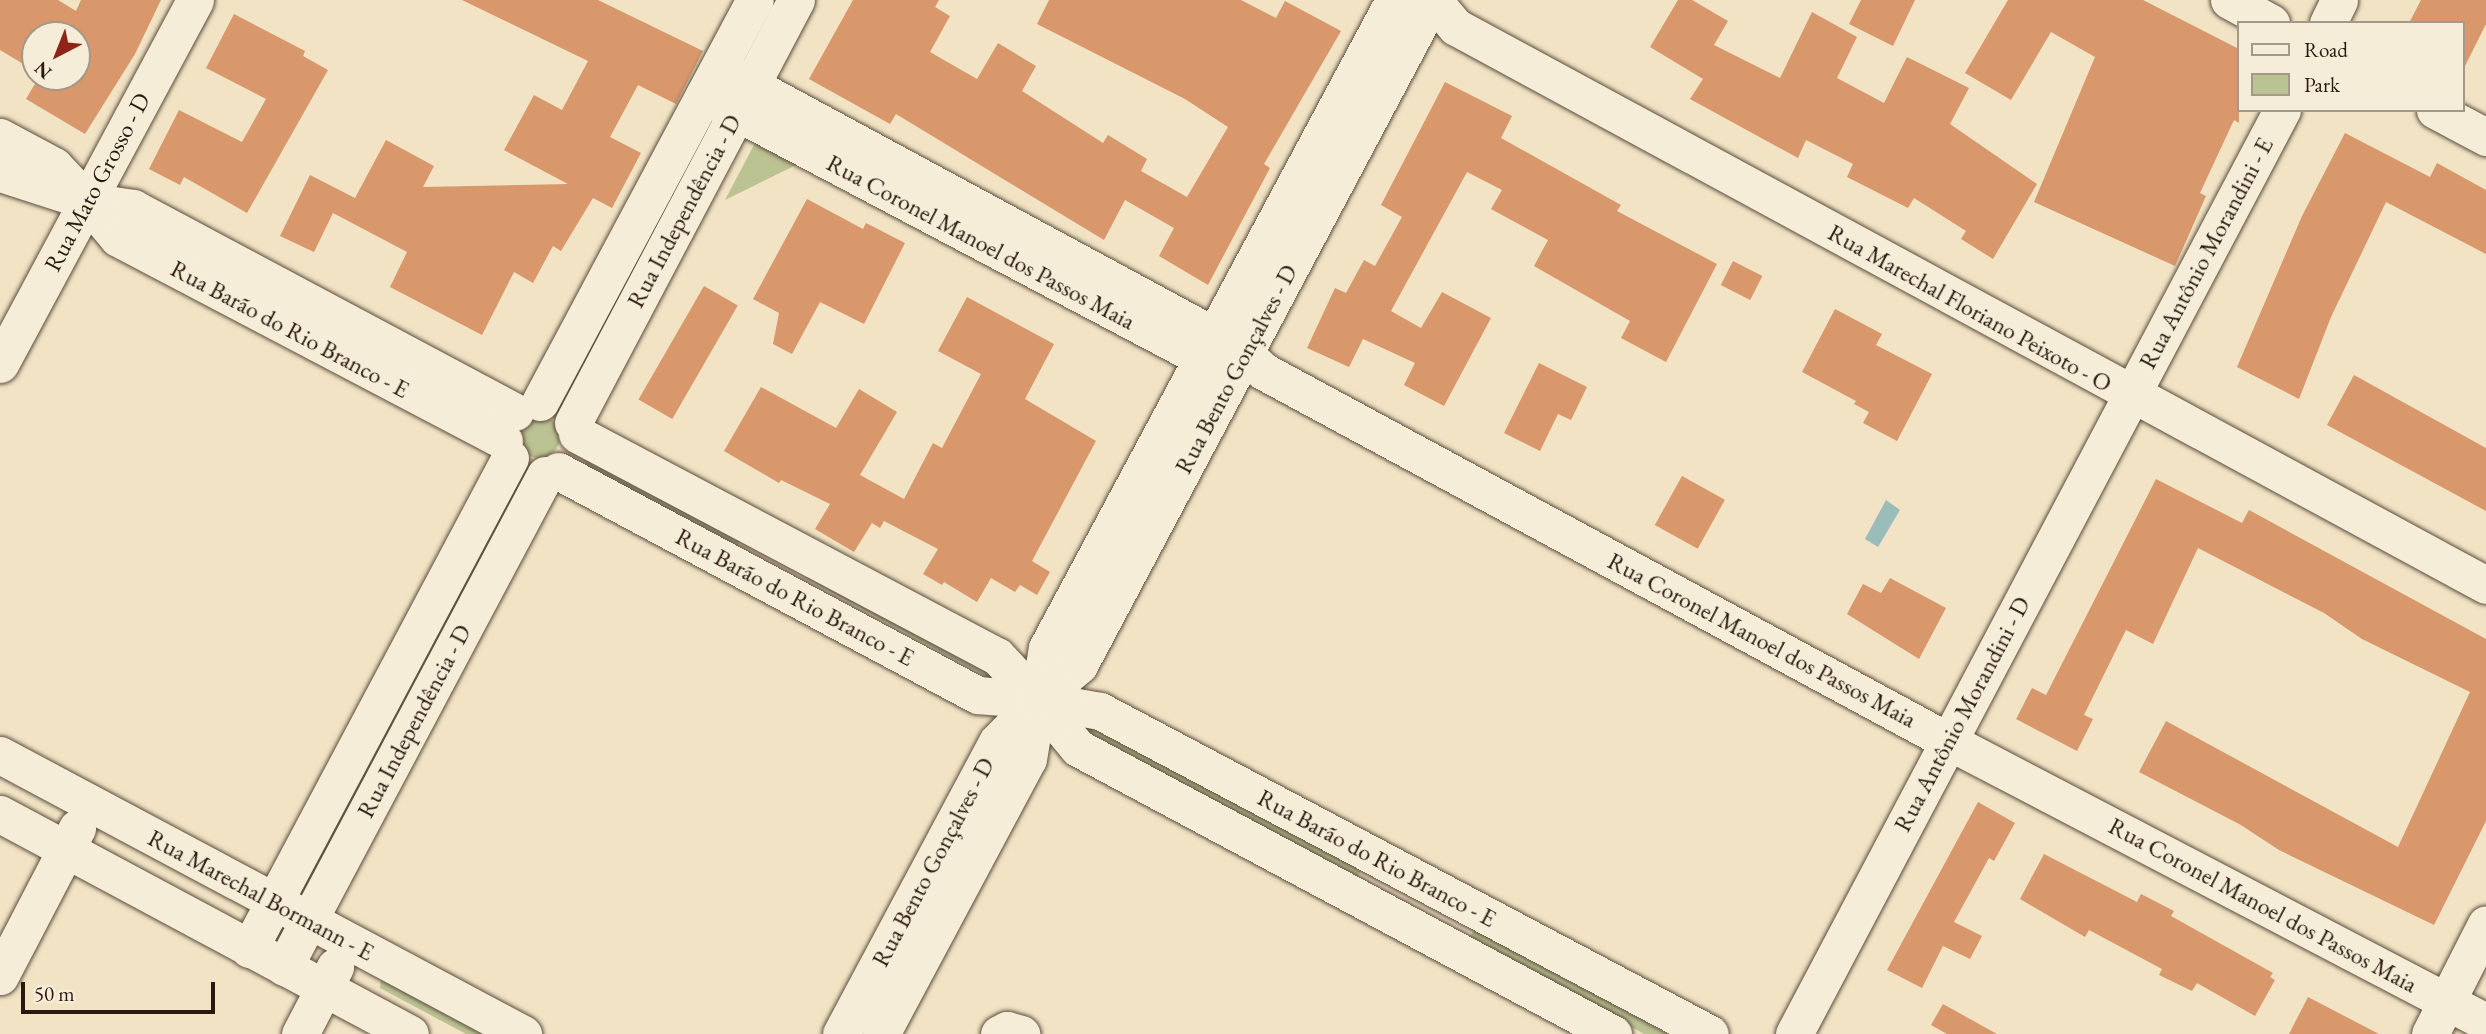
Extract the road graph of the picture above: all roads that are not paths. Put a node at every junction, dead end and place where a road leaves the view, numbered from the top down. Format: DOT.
graph roads {
  1 [pos="195,0"];
  2 [pos="755,0"];
  3 [pos="796,0"];
  4 [pos="2229,0"];
  5 [pos="2339,0"];
  6 [pos="1412,9"];
  7 [pos="2268,21"];
  8 [pos="2329,21"];
  9 [pos="711,82"];
  10 [pos="744,99"];
  11 [pos="2280,112"];
  12 [pos="2439,112"];
  13 [pos="0,137"];
  14 [pos="2486,137"];
  15 [pos="0,173"];
  16 [pos="87,201"];
  17 [pos="1278,215"];
  18 [pos="1309,233"];
  19 [pos="611,270"];
  20 [pos="644,288"];
  21 [pos="1206,346"];
  22 [pos="0,364"];
  23 [pos="1247,366"];
  24 [pos="2130,395"];
  25 [pos="517,428"];
  26 [pos="575,428"];
  27 [pos="551,473"];
  28 [pos="1129,493"];
  29 [pos="1162,508"];
  30 [pos="779,540"];
  31 [pos="759,578"];
  32 [pos="2486,585"];
  33 [pos="393,679"];
  34 [pos="427,696"];
  35 [pos="1038,701"];
  36 [pos="1948,741"];
  37 [pos="0,755"];
  38 [pos="90,804"];
  39 [pos="0,814"];
  40 [pos="66,850"];
  41 [pos="1432,887"];
  42 [pos="274,901"];
  43 [pos="309,920"];
  44 [pos="2486,924"];
  45 [pos="1412,925"];
  46 [pos="348,941"];
  47 [pos="910,943"];
  48 [pos="249,948"];
  49 [pos="284,967"];
  50 [pos="0,976"];
  51 [pos="324,988"];
  52 [pos="2447,1001"];
  53 [pos="2486,1022"];
  54 [pos="300,1034"];
  55 [pos="410,1034"];
  56 [pos="523,1034"];
  57 [pos="841,1034"];
  58 [pos="881,1034"];
  59 [pos="999,1034"];
  60 [pos="1021,1034"];
  61 [pos="1613,1034"];
  62 [pos="1710,1034"];
  63 [pos="1794,1034"];
  64 [pos="2430,1034"];
  1 -- 16 [label="street, Rua Mato Grosso - D"];
  2 -- 9 [label="street, Rua Independência - D"];
  3 -- 10 [label="street, Rua Independência - D"];
  4 -- 7 [label="street"];
  5 -- 8 [label="street"];
  6 -- 17 [label="street, Rua Bento Gonçalves - D"];
  6 -- 18 [label="street, Rua Bento Gonçalves - D"];
  6 -- 24 [label="street, Rua Marechal Floriano Peixoto - O"];
  9 -- 10 [label="street, Rua Coronel Manoel dos Passos Maia"];
  9 -- 19 [label="street, Rua Independência - D"];
  10 -- 20 [label="street, Rua Independência - D"];
  10 -- 21 [label="street, Rua Coronel Manoel dos Passos Maia"];
  11 -- 24 [label="street, Rua Antônio Morandini - E"];
  12 -- 14 [label="street"];
  13 -- 16 [label="street"];
  15 -- 16 [label="street, Rua Barão do Rio Branco - E"];
  16 -- 22 [label="street, Rua Mato Grosso - D"];
  16 -- 25 [label="street, Rua Barão do Rio Branco - E"];
  17 -- 18 [label="street"];
  17 -- 21 [label="street, Rua Bento Gonçalves - D"];
  18 -- 23 [label="street, Rua Bento Gonçalves - D"];
  19 -- 20 [label="street"];
  19 -- 25 [label="street, Rua Independência - D"];
  20 -- 26 [label="street, Rua Independência - D"];
  21 -- 23 [label="street, Rua Coronel Manoel dos Passos Maia"];
  21 -- 28 [label="street, Rua Bento Gonçalves - D"];
  23 -- 29 [label="street, Rua Bento Gonçalves - D"];
  23 -- 36 [label="street, Rua Coronel Manoel dos Passos Maia"];
  24 -- 32 [label="street, Rua Marechal Floriano Peixoto - O"];
  24 -- 36 [label="street, Rua Antônio Morandini - D"];
  25 -- 26 [label="street"];
  25 -- 27 [label="street"];
  25 -- 33 [label="street, Rua Independência - D"];
  26 -- 27 [label="street"];
  26 -- 30 [label="street, Rua Barão do Rio Branco - E"];
  27 -- 31 [label="street, Rua Barão do Rio Branco - E"];
  27 -- 34 [label="street, Rua Independência - D"];
  28 -- 29 [label="street"];
  28 -- 35 [label="street, Rua Bento Gonçalves - D"];
  29 -- 35 [label="street, Rua Bento Gonçalves - D"];
  30 -- 31 [label="street"];
  30 -- 35 [label="street, Rua Barão do Rio Branco - E"];
  31 -- 35 [label="street, Rua Barão do Rio Branco - E"];
  33 -- 34 [label="street"];
  33 -- 42 [label="street, Rua Independência - D"];
  34 -- 43 [label="street, Rua Independência - D"];
  35 -- 41 [label="street, Rua Barão do Rio Branco - E"];
  35 -- 45 [label="street, Rua Barão do Rio Branco - E"];
  35 -- 47 [label="street, Rua Bento Gonçalves - D"];
  36 -- 52 [label="street, Rua Coronel Manoel dos Passos Maia"];
  36 -- 63 [label="street, Rua Antônio Morandini - D"];
  37 -- 38 [label="street, Rua Marechal Bormann - E"];
  38 -- 40 [label="street"];
  38 -- 42 [label="street, Rua Marechal Bormann - E"];
  39 -- 40 [label="street"];
  40 -- 48 [label="street"];
  40 -- 50 [label="street"];
  41 -- 45 [label="street"];
  41 -- 62 [label="street, Rua Barão do Rio Branco - E"];
  42 -- 43 [label="street, Rua Marechal Bormann - E"];
  42 -- 48 [label="street, Rua Independência - D"];
  43 -- 46 [label="street, Rua Marechal Bormann - E"];
  43 -- 49 [label="street, Rua Independência - D"];
  44 -- 52 [label="street"];
  45 -- 61 [label="street, Rua Barão do Rio Branco - E"];
  46 -- 51 [label="street"];
  46 -- 56 [label="street, Rua Marechal Bormann - E"];
  47 -- 57 [label="street, Rua Bento Gonçalves - D"];
  47 -- 58 [label="street, Rua Bento Gonçalves - D"];
  48 -- 49 [label="street"];
  49 -- 51 [label="street"];
  51 -- 54 [label="street"];
  51 -- 55 [label="street"];
  52 -- 53 [label="street, Rua Coronel Manoel dos Passos Maia"];
  52 -- 64 [label="street"];
  59 -- 60 [label="street"];
}
